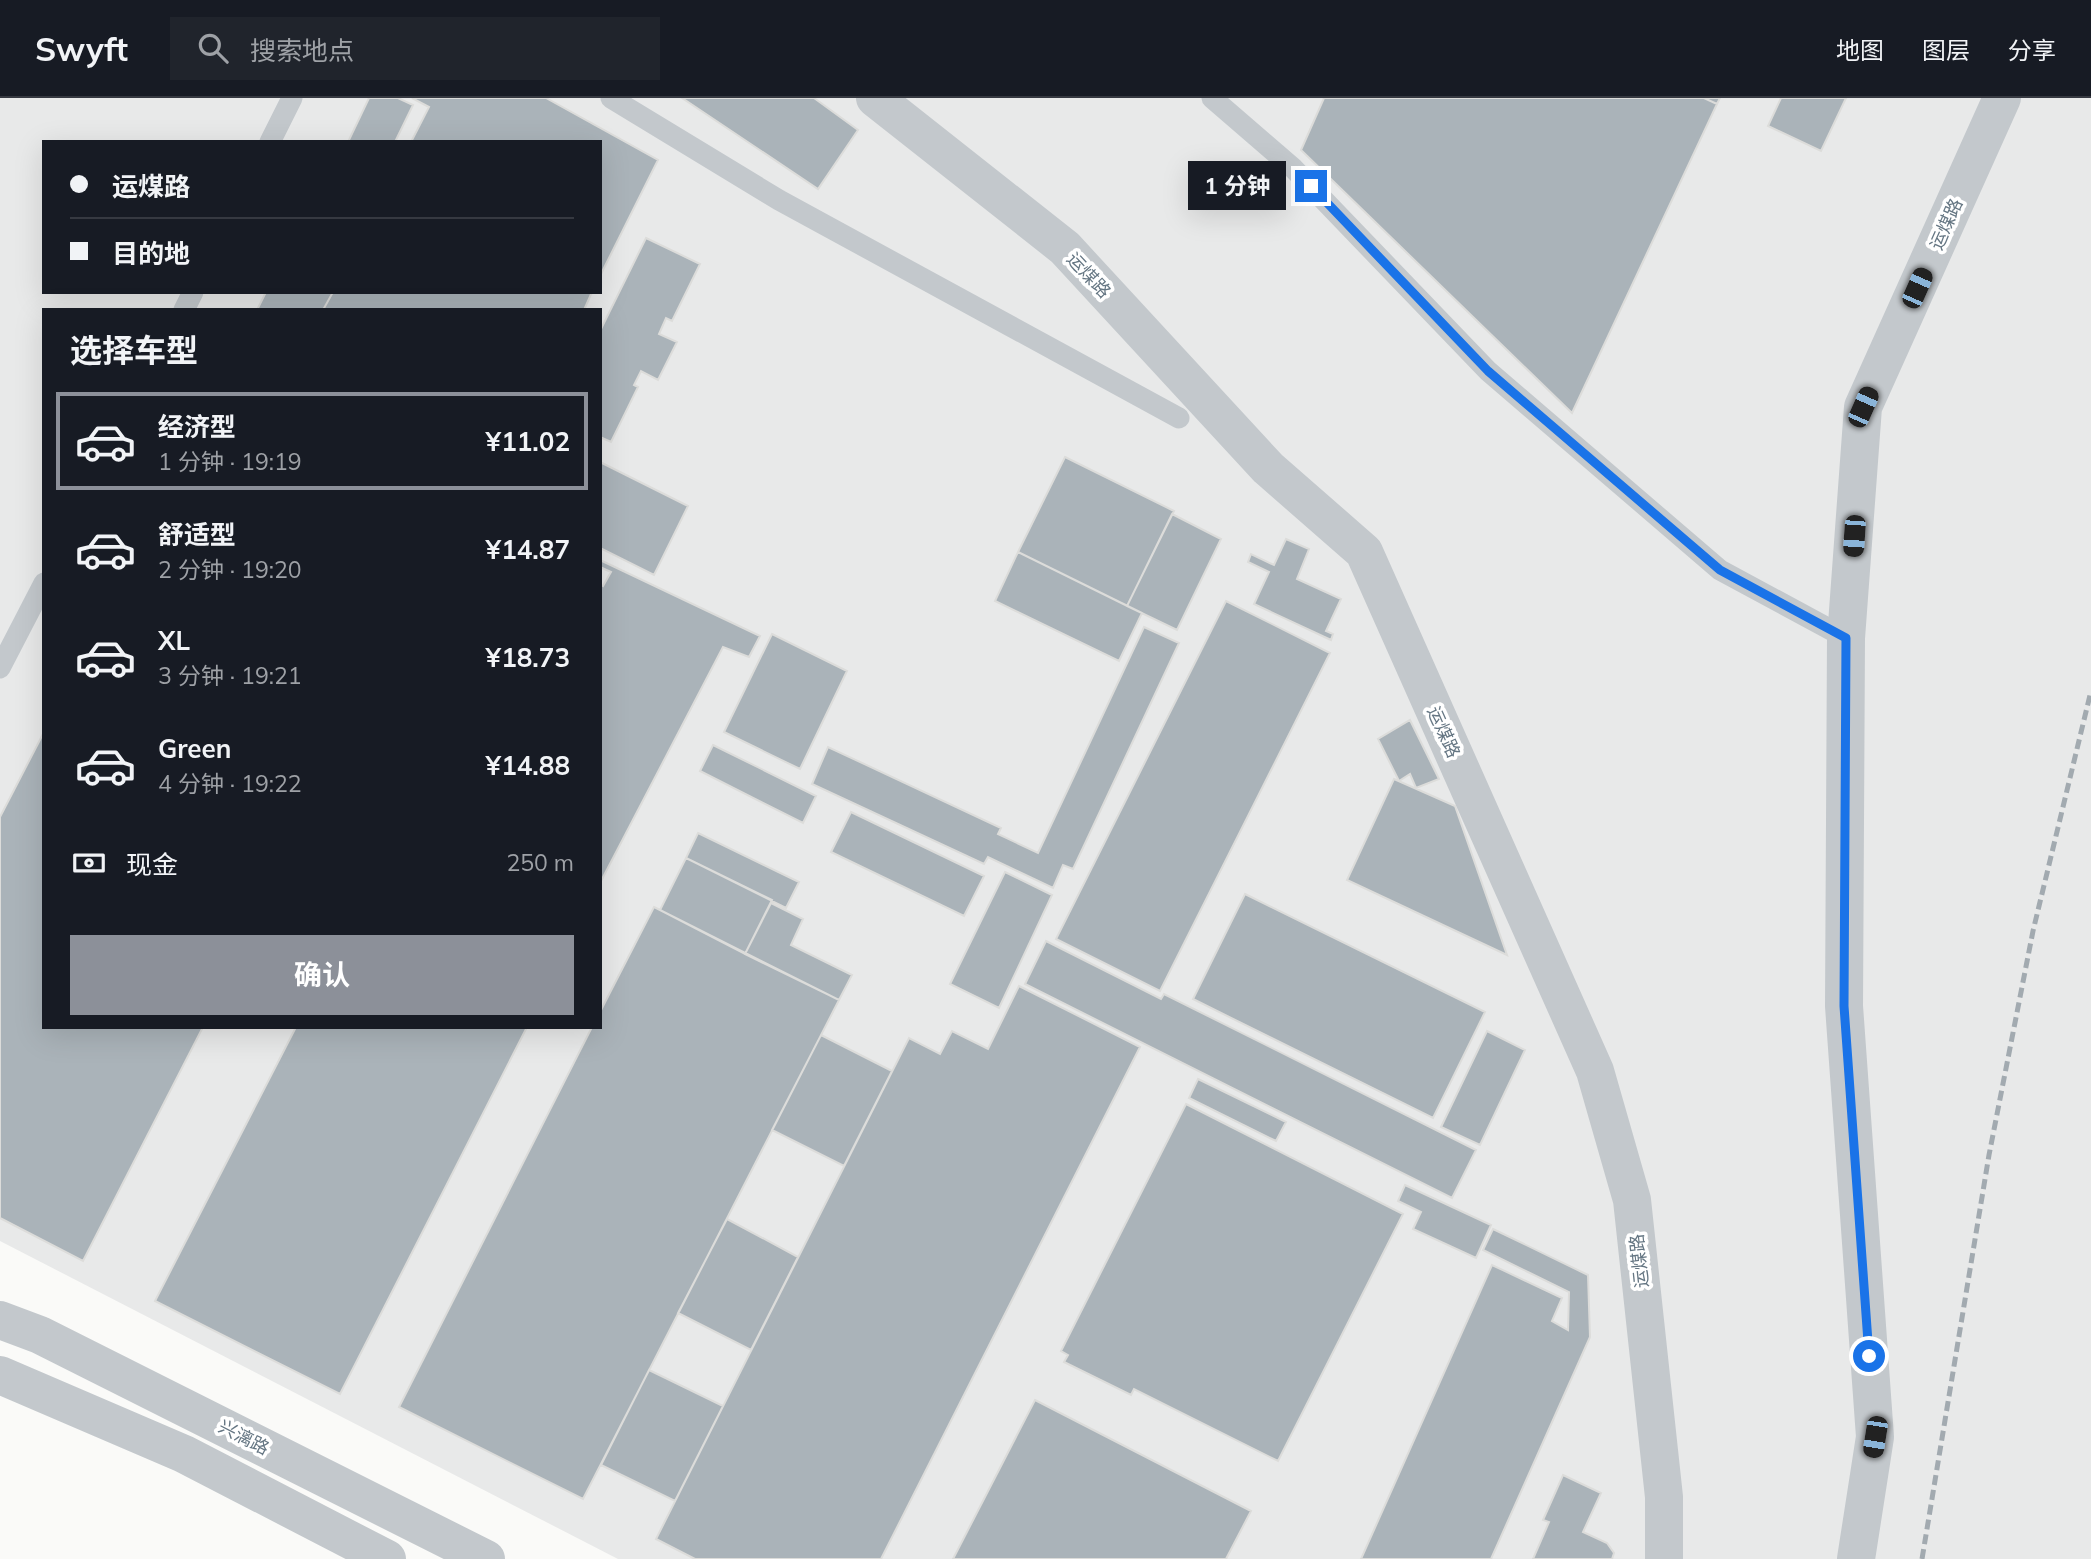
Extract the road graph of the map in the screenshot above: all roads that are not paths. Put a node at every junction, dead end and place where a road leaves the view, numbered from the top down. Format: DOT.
graph roads {
  1 [pos="292,98"];
  2 [pos="611,98"];
  3 [pos="875,98"];
  4 [pos="1212,98"];
  5 [pos="2002,98"];
  6 [pos="271,140"];
  7 [pos="1179,418"];
  8 [pos="42,587"];
  9 [pos="1846,638"];
  10 [pos="0,668"];
  11 [pos="0,1320"];
  12 [pos="0,1375"];
  13 [pos="387,1559"];
  14 [pos="486,1559"];
  15 [pos="1664,1559"];
  16 [pos="1856,1559"];
  1 -- 6 [label="lane"];
  2 -- 7 [label="lane"];
  3 -- 15 [label="street, 运煤路"];
  4 -- 9 [label="lane"];
  5 -- 9 [label="street, 运煤路"];
  8 -- 10 [label="lane"];
  9 -- 16 [label="street, 运煤路"];
  11 -- 14 [label="street, 兴漓路"];
  12 -- 13 [label="street"];
}
